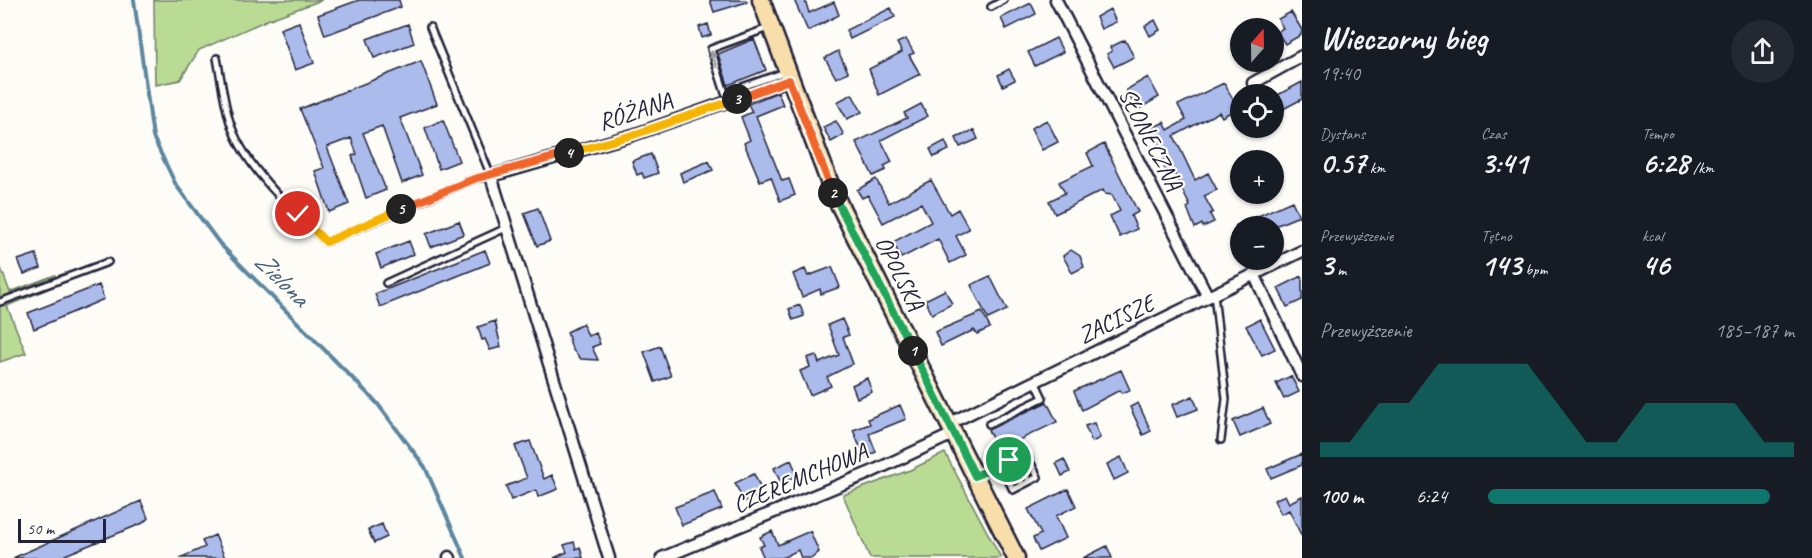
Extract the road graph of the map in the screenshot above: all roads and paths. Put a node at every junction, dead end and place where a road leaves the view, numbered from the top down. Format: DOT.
graph roads {
  1 [pos="761,0"];
  2 [pos="1004,0"];
  3 [pos="1056,0"];
  4 [pos="991,7"];
  5 [pos="430,27"];
  6 [pos="771,27"];
  7 [pos="1302,56"];
  8 [pos="217,58"];
  9 [pos="788,75"];
  10 [pos="1253,83"];
  11 [pos="491,176"];
  12 [pos="506,228"];
  13 [pos="1302,251"];
  14 [pos="108,262"];
  15 [pos="1254,274"];
  16 [pos="387,283"];
  17 [pos="1211,296"];
  18 [pos="0,302"];
  19 [pos="1302,376"];
  20 [pos="1036,383"];
  21 [pos="989,424"];
  22 [pos="951,429"];
  23 [pos="1221,440"];
  24 [pos="1017,457"];
  25 [pos="1009,460"];
  26 [pos="1001,465"];
  27 [pos="975,476"];
  28 [pos="1029,482"];
  29 [pos="1023,485"];
  30 [pos="609,558"];
  31 [pos="662,558"];
  32 [pos="1016,558"];
  1 -- 6 [label="main road, OPOLSKA"];
  2 -- 4 [label="lane"];
  3 -- 17 [label="street, SŁONECZNA"];
  5 -- 11 [label="lane"];
  6 -- 9 [label="main road, OPOLSKA"];
  9 -- 6 [label="lane, one-way"];
  7 -- 10 [label="street"];
  8 -- 11 [label="lane"];
  9 -- 11 [label="street, RÓŻANA"];
  9 -- 22 [label="main road, OPOLSKA"];
  11 -- 12 [label="street"];
  12 -- 16 [label="lane"];
  12 -- 30 [label="street"];
  13 -- 15 [label="street, ZACISZE"];
  14 -- 18 [label="lane"];
  15 -- 17 [label="street, ZACISZE"];
  15 -- 19 [label="street"];
  17 -- 20 [label="street, ZACISZE"];
  17 -- 23 [label="lane"];
  20 -- 21 [label="lane"];
  20 -- 22 [label="street, ZACISZE"];
  22 -- 27 [label="main road, OPOLSKA"];
  22 -- 31 [label="street, CZEREMCHOWA"];
  24 -- 25 [label="lane"];
  24 -- 28 [label="lane"];
  24 -- 28 [label="lane"];
  25 -- 26 [label="lane"];
  25 -- 29 [label="lane"];
  26 -- 27 [label="lane"];
  26 -- 29 [label="lane"];
  27 -- 32 [label="main road, OPOLSKA"];
  28 -- 29 [label="lane"];
}
